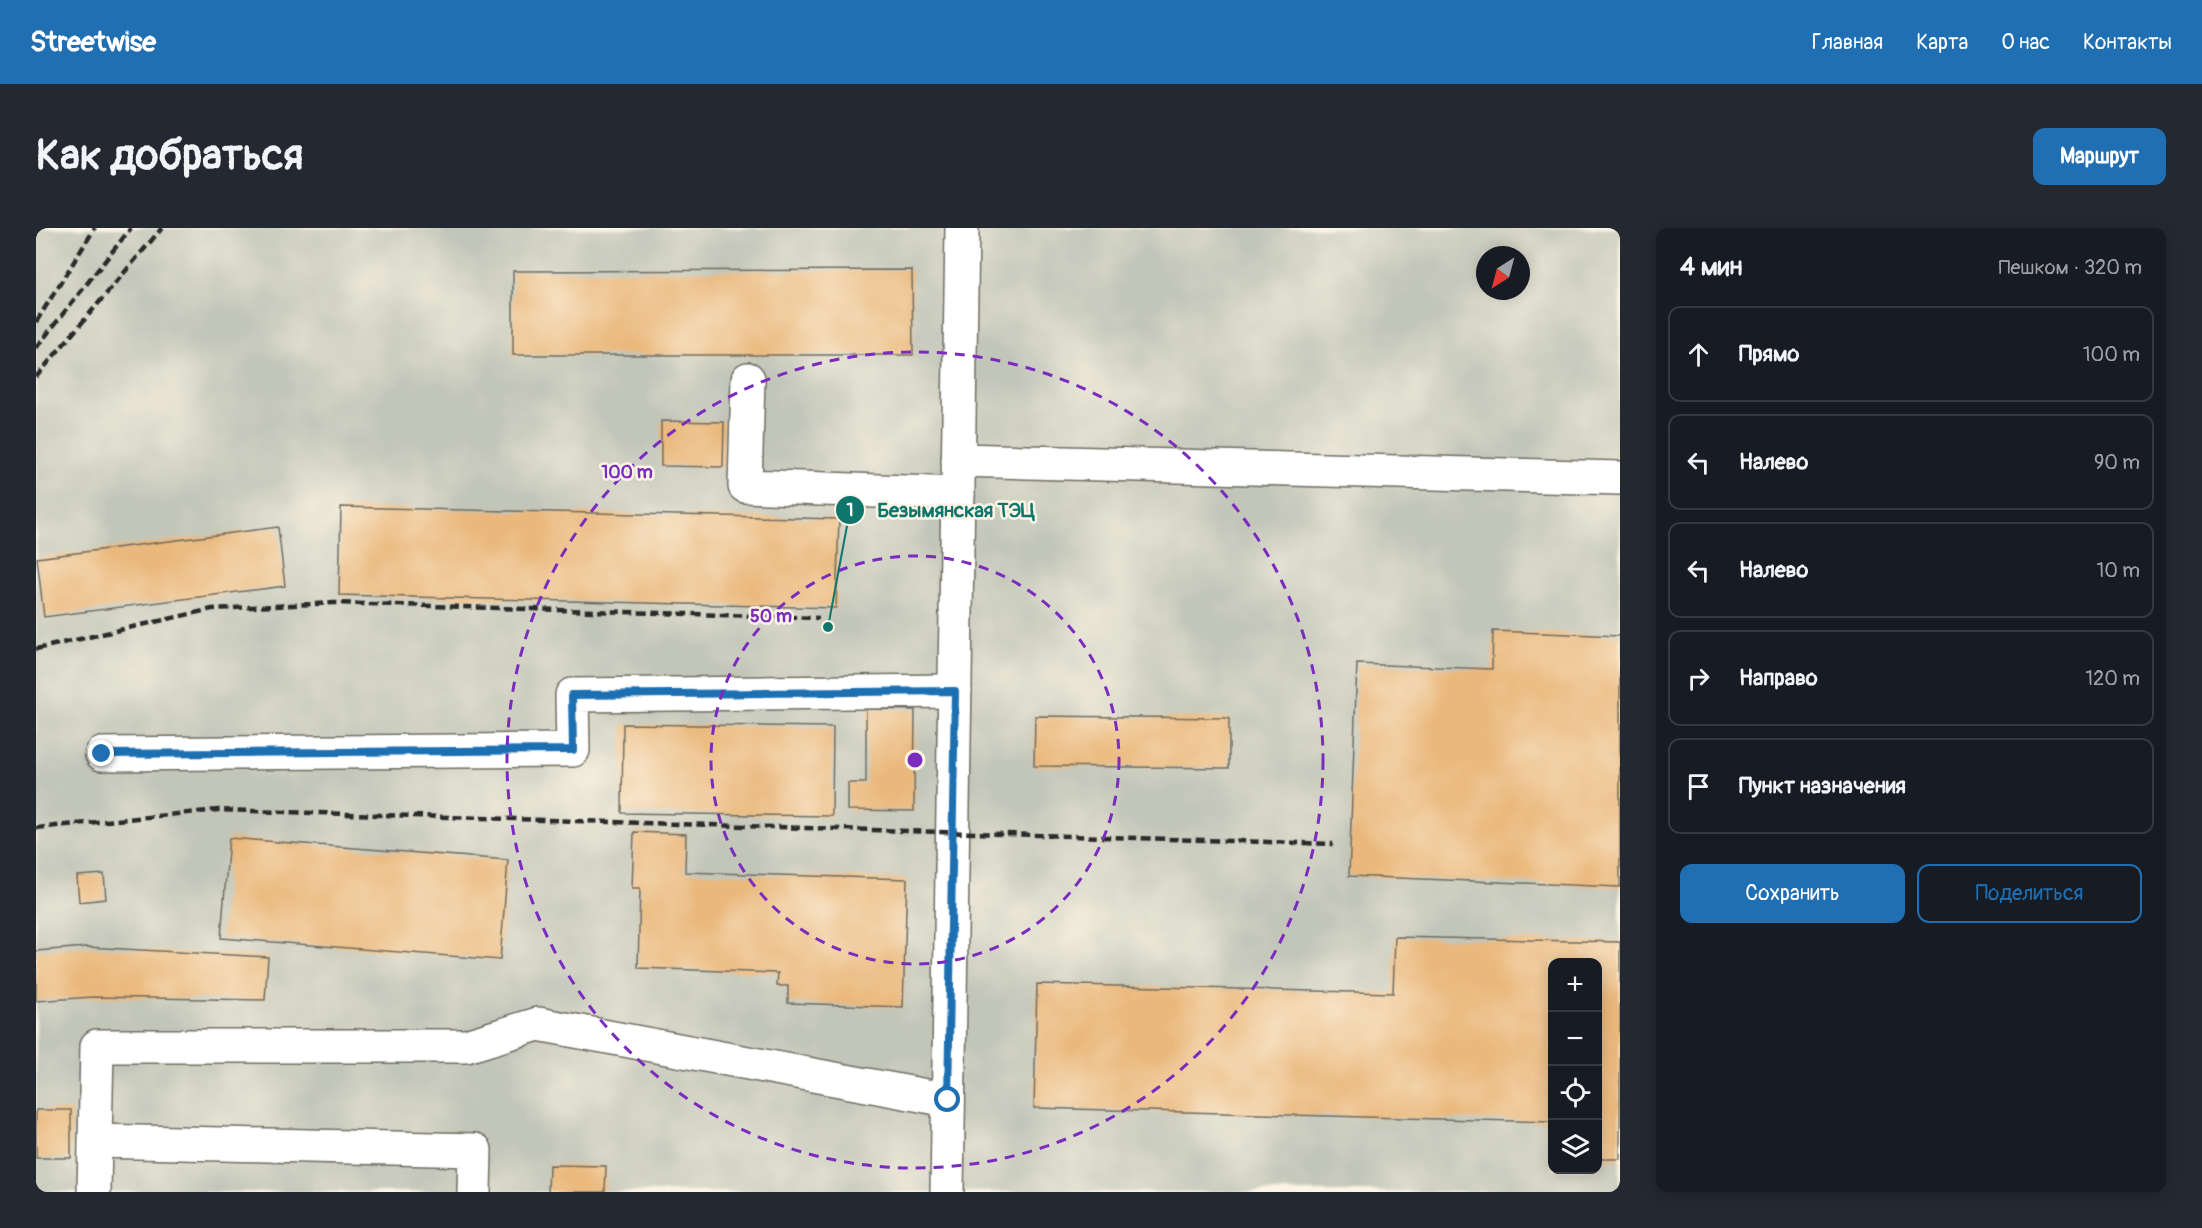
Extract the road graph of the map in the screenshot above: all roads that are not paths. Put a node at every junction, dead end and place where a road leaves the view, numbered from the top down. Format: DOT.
graph roads {
  1 [pos="962,228"];
  2 [pos="748,379"];
  3 [pos="958,460"];
  4 [pos="1620,478"];
  5 [pos="958,494"];
  6 [pos="955,691"];
  7 [pos="102,754"];
  8 [pos="948,1100"];
  9 [pos="96,1141"];
  10 [pos="94,1192"];
  11 [pos="474,1192"];
  12 [pos="947,1192"];
  1 -- 3 [label="lane"];
  2 -- 5 [label="lane"];
  3 -- 4 [label="lane"];
  3 -- 5 [label="lane"];
  5 -- 6 [label="lane"];
  6 -- 7 [label="lane"];
  6 -- 8 [label="lane"];
  8 -- 9 [label="lane"];
  8 -- 12 [label="lane"];
  9 -- 10 [label="lane"];
  9 -- 11 [label="lane"];
}
